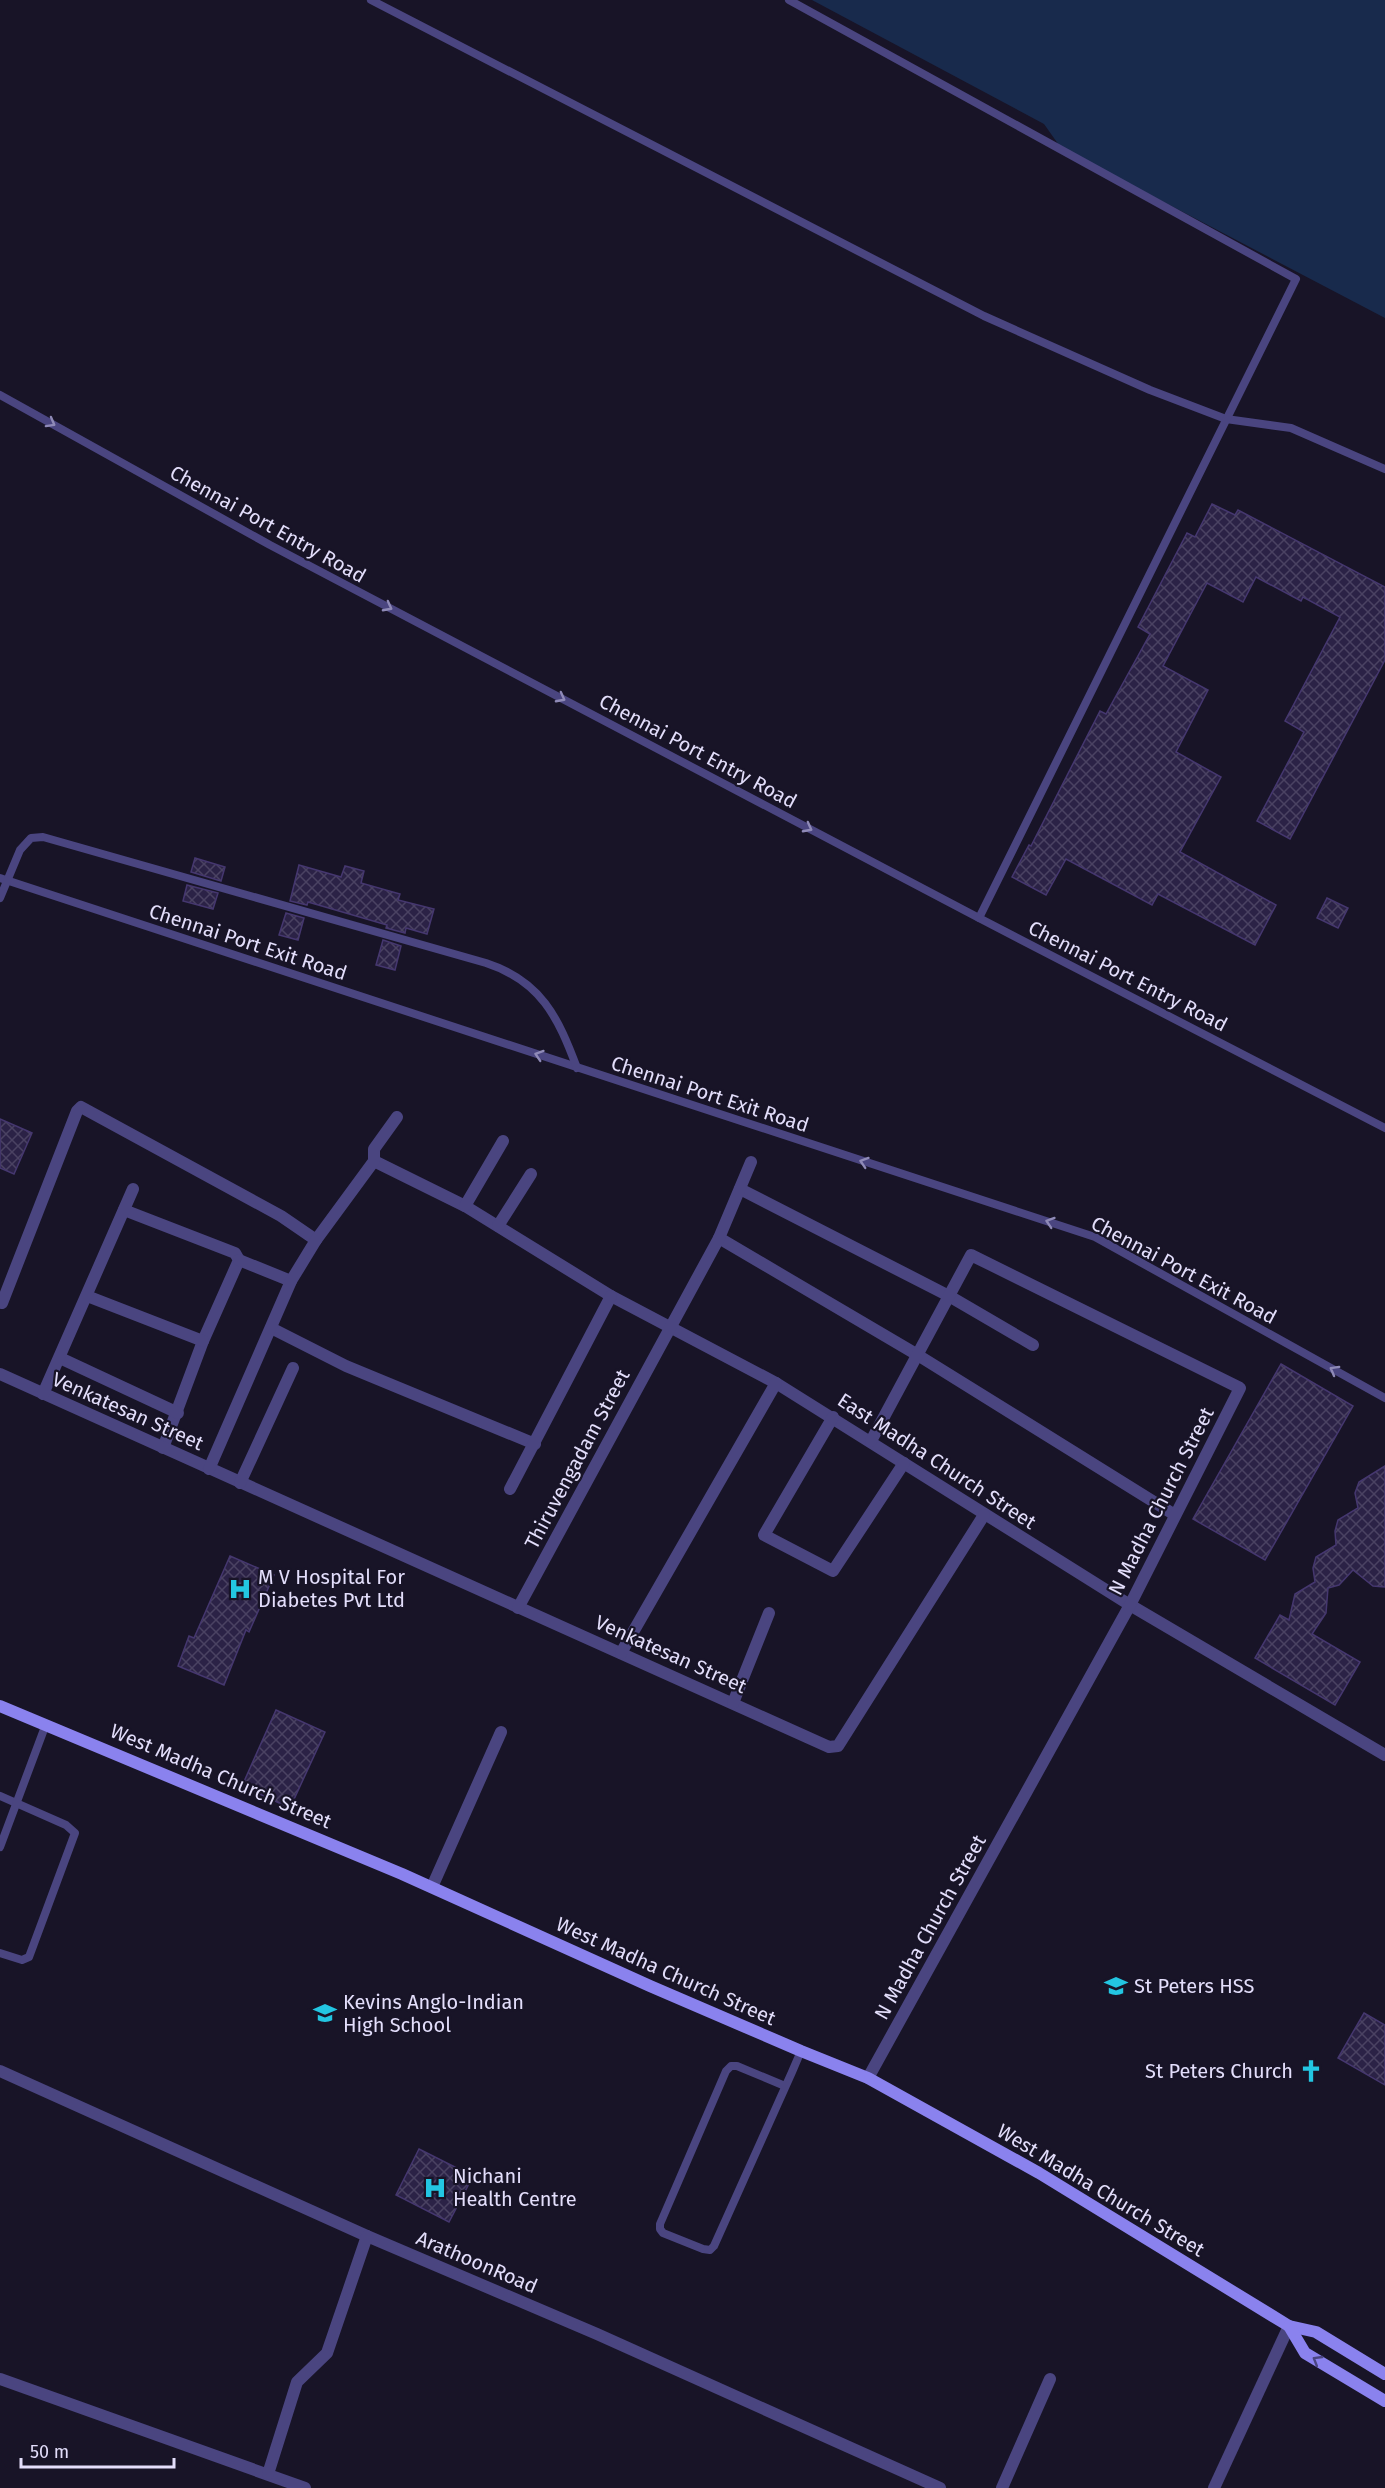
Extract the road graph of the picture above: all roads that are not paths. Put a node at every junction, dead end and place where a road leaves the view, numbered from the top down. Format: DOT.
graph roads {
  1 [pos="371,0"];
  2 [pos="789,0"];
  3 [pos="0,395"];
  4 [pos="1226,419"];
  5 [pos="1385,469"];
  6 [pos="3,880"];
  7 [pos="0,898"];
  8 [pos="979,918"];
  9 [pos="577,1068"];
  10 [pos="397,1117"];
  11 [pos="1385,1128"];
  12 [pos="503,1141"];
  13 [pos="374,1161"];
  14 [pos="751,1162"];
  15 [pos="531,1174"];
  16 [pos="133,1189"];
  17 [pos="740,1189"];
  18 [pos="465,1206"];
  19 [pos="124,1210"];
  20 [pos="498,1226"];
  21 [pos="719,1238"];
  22 [pos="316,1240"];
  23 [pos="238,1260"];
  24 [pos="291,1281"];
  25 [pos="87,1296"];
  26 [pos="610,1296"];
  27 [pos="949,1296"];
  28 [pos="2,1304"];
  29 [pos="271,1328"];
  30 [pos="670,1328"];
  31 [pos="204,1341"];
  32 [pos="1033,1345"];
  33 [pos="916,1354"];
  34 [pos="60,1358"];
  35 [pos="293,1368"];
  36 [pos="0,1374"];
  37 [pos="777,1383"];
  38 [pos="43,1394"];
  39 [pos="1385,1398"];
  40 [pos="178,1413"];
  41 [pos="833,1418"];
  42 [pos="871,1441"];
  43 [pos="535,1444"];
  44 [pos="164,1448"];
  45 [pos="904,1463"];
  46 [pos="209,1469"];
  47 [pos="240,1483"];
  48 [pos="510,1489"];
  49 [pos="984,1515"];
  50 [pos="1175,1515"];
  51 [pos="1130,1605"];
  52 [pos="518,1608"];
  53 [pos="769,1613"];
  54 [pos="621,1653"];
  55 [pos="733,1703"];
  56 [pos="0,1706"];
  57 [pos="46,1724"];
  58 [pos="501,1732"];
  59 [pos="1385,1755"];
  60 [pos="0,1796"];
  61 [pos="17,1802"];
  62 [pos="0,1846"];
  63 [pos="432,1887"];
  64 [pos="0,1953"];
  65 [pos="801,2051"];
  66 [pos="0,2071"];
  67 [pos="868,2078"];
  68 [pos="785,2086"];
  69 [pos="367,2236"];
  70 [pos="1289,2326"];
  71 [pos="1357,2357"];
  72 [pos="1385,2374"];
  73 [pos="1346,2378"];
  74 [pos="0,2379"];
  75 [pos="1050,2379"];
  76 [pos="1385,2401"];
  77 [pos="268,2474"];
  78 [pos="305,2488"];
  79 [pos="940,2488"];
  80 [pos="1002,2488"];
  81 [pos="1214,2488"];
  1 -- 4 [label="lane"];
  2 -- 4 [label="lane"];
  3 -- 8 [label="lane, Chennai Port Entry Road, one-way"];
  4 -- 5 [label="lane"];
  4 -- 8 [label="lane"];
  6 -- 7 [label="lane"];
  9 -- 6 [label="lane, Chennai Port Exit Road, one-way"];
  6 -- 9 [label="lane"];
  8 -- 11 [label="lane, Chennai Port Entry Road"];
  39 -- 9 [label="lane, Chennai Port Exit Road, one-way"];
  10 -- 13 [label="street"];
  12 -- 18 [label="street"];
  13 -- 18 [label="street, East Madha Church Street"];
  13 -- 22 [label="street"];
  14 -- 17 [label="street, Thiruvengadam Street"];
  15 -- 20 [label="street"];
  16 -- 19 [label="street"];
  17 -- 21 [label="street, Thiruvengadam Street"];
  17 -- 27 [label="street"];
  18 -- 20 [label="street, East Madha Church Street"];
  19 -- 23 [label="street"];
  19 -- 25 [label="street"];
  20 -- 26 [label="street, East Madha Church Street"];
  21 -- 30 [label="street, Thiruvengadam Street"];
  21 -- 33 [label="street"];
  22 -- 24 [label="street"];
  22 -- 28 [label="street"];
  23 -- 24 [label="street"];
  23 -- 31 [label="street"];
  24 -- 29 [label="street"];
  25 -- 31 [label="street"];
  25 -- 34 [label="street"];
  26 -- 30 [label="street, East Madha Church Street"];
  26 -- 43 [label="street"];
  27 -- 32 [label="street"];
  27 -- 33 [label="street, N Madha Church Street"];
  27 -- 50 [label="street, N Madha Church Street"];
  29 -- 43 [label="street"];
  29 -- 46 [label="street"];
  30 -- 37 [label="street, East Madha Church Street"];
  30 -- 52 [label="street, Thiruvengadam Street"];
  31 -- 40 [label="street"];
  33 -- 42 [label="street, N Madha Church Street"];
  33 -- 50 [label="street"];
  34 -- 38 [label="street"];
  34 -- 40 [label="street"];
  35 -- 47 [label="street"];
  36 -- 38 [label="street, Venkatesan Street"];
  37 -- 41 [label="street, East Madha Church Street"];
  37 -- 54 [label="street"];
  38 -- 44 [label="street, Venkatesan Street"];
  40 -- 44 [label="street"];
  41 -- 42 [label="street, East Madha Church Street"];
  41 -- 45 [label="street"];
  42 -- 45 [label="street, East Madha Church Street"];
  43 -- 48 [label="street"];
  44 -- 46 [label="street, Venkatesan Street"];
  45 -- 49 [label="street, East Madha Church Street"];
  46 -- 47 [label="street, Venkatesan Street"];
  47 -- 52 [label="street, Venkatesan Street"];
  49 -- 51 [label="street, East Madha Church Street"];
  49 -- 55 [label="street, Venkatesan Street"];
  50 -- 51 [label="street, N Madha Church Street"];
  51 -- 59 [label="street, East Madha Church Street"];
  51 -- 67 [label="street, N Madha Church Street"];
  52 -- 54 [label="street, Venkatesan Street"];
  53 -- 55 [label="street"];
  54 -- 55 [label="street, Venkatesan Street"];
  56 -- 57 [label="main road, West Madha Church Street"];
  57 -- 61 [label="lane"];
  57 -- 63 [label="main road, West Madha Church Street"];
  58 -- 63 [label="street"];
  60 -- 61 [label="lane"];
  61 -- 62 [label="lane"];
  61 -- 64 [label="lane"];
  63 -- 65 [label="main road, West Madha Church Street"];
  65 -- 67 [label="main road, West Madha Church Street"];
  65 -- 68 [label="lane"];
  66 -- 69 [label="street, ArathoonRoad"];
  67 -- 70 [label="main road, West Madha Church Street"];
  68 -- 68 [label="lane"];
  69 -- 77 [label="street"];
  69 -- 79 [label="street, ArathoonRoad"];
  70 -- 71 [label="main road, West Madha Church Street"];
  73 -- 70 [label="main road, West Madha Church Street, one-way"];
  70 -- 81 [label="street"];
  71 -- 72 [label="main road, West Madha Church Street"];
  71 -- 73 [label="main road"];
  73 -- 76 [label="main road, West Madha Church Street"];
  74 -- 77 [label="street"];
  75 -- 80 [label="street"];
  77 -- 78 [label="street"];
}
